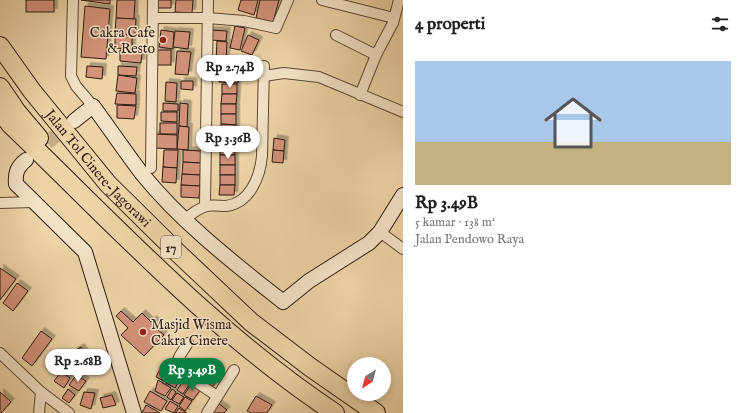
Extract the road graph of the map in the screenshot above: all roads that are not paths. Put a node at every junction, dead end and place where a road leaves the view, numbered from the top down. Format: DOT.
graph roads {
  1 [pos="72,0"];
  2 [pos="153,0"];
  3 [pos="208,0"];
  4 [pos="288,0"];
  5 [pos="322,0"];
  6 [pos="399,0"];
  7 [pos="153,18"];
  8 [pos="208,18"];
  9 [pos="394,18"];
  10 [pos="336,35"];
  11 [pos="0,46"];
  12 [pos="376,55"];
  13 [pos="0,87"];
  14 [pos="360,95"];
  15 [pos="93,106"];
  16 [pos="0,110"];
  17 [pos="403,112"];
  18 [pos="74,121"];
  19 [pos="26,160"];
  20 [pos="151,168"];
  21 [pos="402,200"];
  22 [pos="33,202"];
  23 [pos="0,203"];
  24 [pos="205,206"];
  25 [pos="104,215"];
  26 [pos="185,219"];
  27 [pos="380,232"];
  28 [pos="403,249"];
  29 [pos="188,343"];
  30 [pos="0,353"];
  31 [pos="234,370"];
  32 [pos="41,392"];
  33 [pos="217,396"];
  34 [pos="39,413"];
  35 [pos="69,413"];
  36 [pos="134,413"];
  37 [pos="207,413"];
  38 [pos="335,413"];
  39 [pos="376,413"];
  1 -- 15 [label="street"];
  2 -- 7 [label="street"];
  3 -- 8 [label="street"];
  4 -- 8 [label="street"];
  5 -- 9 [label="street"];
  6 -- 9 [label="street"];
  7 -- 8 [label="street"];
  7 -- 20 [label="street"];
  8 -- 24 [label="street"];
  9 -- 12 [label="street"];
  10 -- 12 [label="street"];
  11 -- 39 [label="highway, Jalan Tol Cinere-Jagorawi / 17"];
  12 -- 14 [label="street"];
  13 -- 25 [label="highway, 17"];
  14 -- 17 [label="street"];
  14 -- 24 [label="street"];
  15 -- 18 [label="street"];
  15 -- 26 [label="street"];
  16 -- 25 [label="highway"];
  19 -- 22 [label="street"];
  21 -- 27 [label="street"];
  22 -- 23 [label="street"];
  22 -- 36 [label="street"];
  24 -- 26 [label="street"];
  25 -- 38 [label="highway, Jalan Tol Cinere-Jagorawi / 17"];
  26 -- 27 [label="street"];
  27 -- 28 [label="street"];
  29 -- 33 [label="street"];
  30 -- 32 [label="street"];
  31 -- 33 [label="street"];
  32 -- 34 [label="street"];
  32 -- 35 [label="street"];
  33 -- 37 [label="street"];
}
